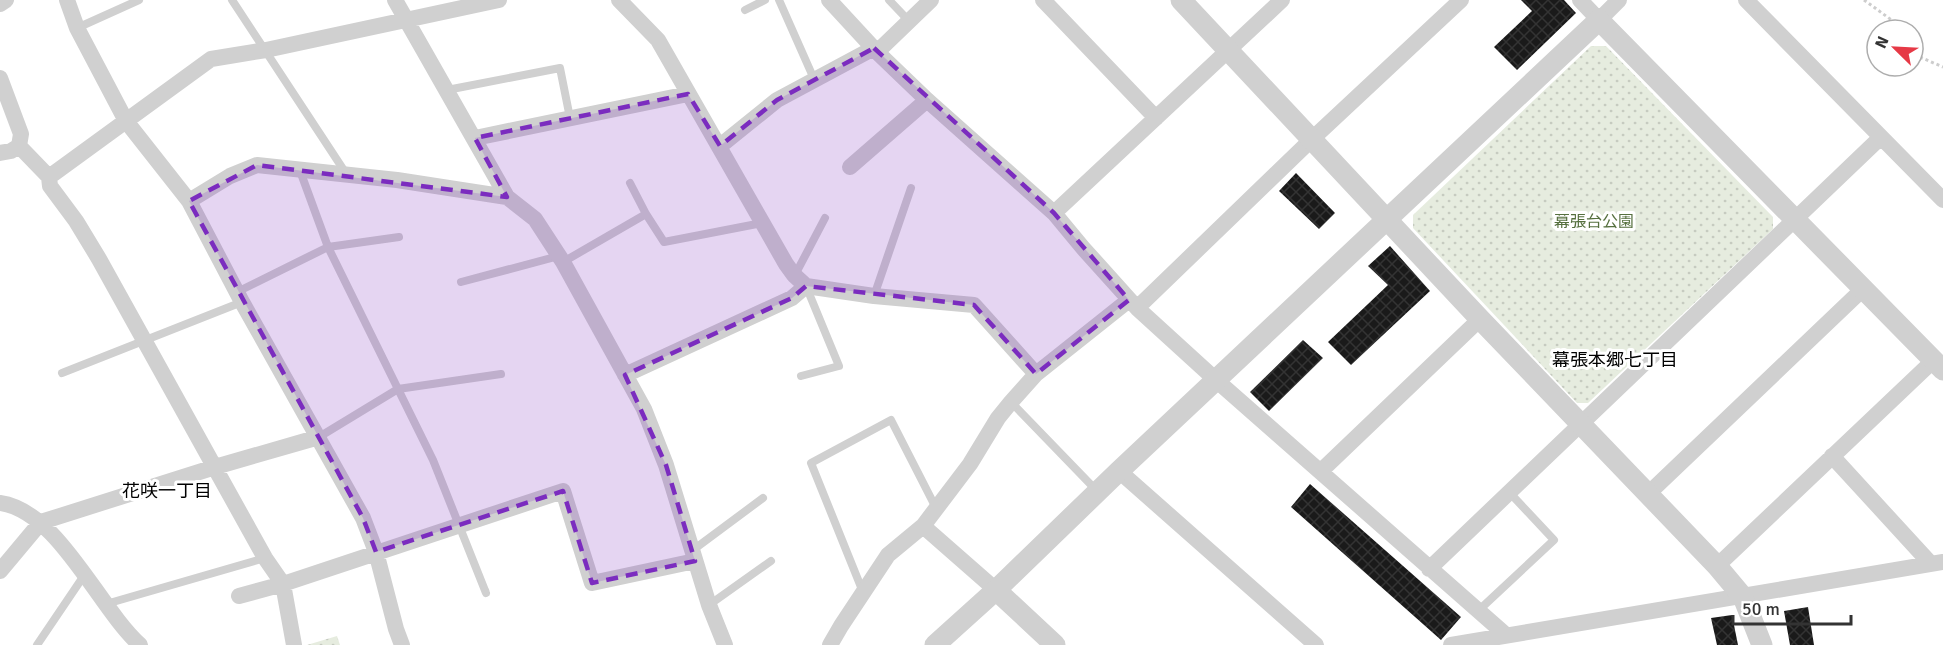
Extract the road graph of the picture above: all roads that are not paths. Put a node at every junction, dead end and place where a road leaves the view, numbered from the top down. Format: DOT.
graph roads {
  1 [pos="6,0"];
  2 [pos="67,0"];
  3 [pos="139,0"];
  4 [pos="232,0"];
  5 [pos="395,0"];
  6 [pos="499,0"];
  7 [pos="619,0"];
  8 [pos="765,0"];
  9 [pos="779,0"];
  10 [pos="829,0"];
  11 [pos="889,0"];
  12 [pos="931,0"];
  13 [pos="1043,0"];
  14 [pos="1181,0"];
  15 [pos="1282,0"];
  16 [pos="1461,0"];
  17 [pos="1580,0"];
  18 [pos="1619,0"];
  19 [pos="1746,0"];
  20 [pos="0,4"];
  21 [pos="745,10"];
  22 [pos="406,20"];
  23 [pos="1599,20"];
  24 [pos="909,21"];
  25 [pos="77,28"];
  26 [pos="266,50"];
  27 [pos="876,50"];
  28 [pos="1228,50"];
  29 [pos="0,78"];
  30 [pos="814,79"];
  31 [pos="447,90"];
  32 [pos="688,94"];
  33 [pos="927,100"];
  34 [pos="570,117"];
  35 [pos="1156,118"];
  36 [pos="126,121"];
  37 [pos="1881,137"];
  38 [pos="475,138"];
  39 [pos="1311,140"];
  40 [pos="19,146"];
  41 [pos="720,146"];
  42 [pos="0,153"];
  43 [pos="850,167"];
  44 [pos="299,168"];
  45 [pos="348,175"];
  46 [pos="48,177"];
  47 [pos="630,183"];
  48 [pos="911,188"];
  49 [pos="507,196"];
  50 [pos="1943,200"];
  51 [pos="189,201"];
  52 [pos="1054,213"];
  53 [pos="646,214"];
  54 [pos="825,218"];
  55 [pos="1386,219"];
  56 [pos="1795,219"];
  57 [pos="762,223"];
  58 [pos="399,237"];
  59 [pos="328,247"];
  60 [pos="561,259"];
  61 [pos="800,281"];
  62 [pos="461,282"];
  63 [pos="1864,288"];
  64 [pos="874,296"];
  65 [pos="240,297"];
  66 [pos="1132,304"];
  67 [pos="1480,319"];
  68 [pos="144,341"];
  69 [pos="1938,365"];
  70 [pos="62,374"];
  71 [pos="501,374"];
  72 [pos="1036,374"];
  73 [pos="625,375"];
  74 [pos="801,376"];
  75 [pos="1216,380"];
  76 [pos="398,389"];
  77 [pos="1011,402"];
  78 [pos="1580,424"];
  79 [pos="319,437"];
  80 [pos="1832,456"];
  81 [pos="215,468"];
  82 [pos="1119,471"];
  83 [pos="1321,471"];
  84 [pos="1097,491"];
  85 [pos="1509,492"];
  86 [pos="1648,494"];
  87 [pos="763,498"];
  88 [pos="0,503"];
  89 [pos="936,509"];
  90 [pos="41,522"];
  91 [pos="460,526"];
  92 [pos="923,526"];
  93 [pos="376,552"];
  94 [pos="694,555"];
  95 [pos="265,558"];
  96 [pos="771,561"];
  97 [pos="1937,563"];
  98 [pos="1717,566"];
  99 [pos="1429,569"];
  100 [pos="0,572"];
  101 [pos="85,574"];
  102 [pos="283,584"];
  103 [pos="485,590"];
  104 [pos="996,590"];
  105 [pos="863,592"];
  106 [pos="239,596"];
  107 [pos="1743,597"];
  108 [pos="106,604"];
  109 [pos="709,605"];
  110 [pos="1478,611"];
  111 [pos="1506,635"];
  112 [pos="38,645"];
  113 [pos="139,645"];
  114 [pos="294,645"];
  115 [pos="402,645"];
  116 [pos="724,645"];
  117 [pos="830,645"];
  118 [pos="935,645"];
  119 [pos="1055,645"];
  120 [pos="1316,645"];
  121 [pos="1451,645"];
  122 [pos="1762,645"];
  1 -- 20 [label="street"];
  2 -- 25 [label="street"];
  3 -- 25 [label="lane"];
  4 -- 26 [label="lane"];
  5 -- 22 [label="street"];
  6 -- 22 [label="street"];
  7 -- 32 [label="street"];
  8 -- 21 [label="lane"];
  9 -- 30 [label="lane"];
  10 -- 27 [label="street"];
  11 -- 24 [label="lane"];
  12 -- 24 [label="street"];
  13 -- 35 [label="street"];
  14 -- 28 [label="street"];
  15 -- 28 [label="street"];
  16 -- 39 [label="street"];
  17 -- 23 [label="street"];
  18 -- 23 [label="street"];
  19 -- 37 [label="street"];
  22 -- 26 [label="street"];
  22 -- 31 [label="street"];
  23 -- 55 [label="street"];
  23 -- 56 [label="street"];
  24 -- 27 [label="street"];
  25 -- 36 [label="street"];
  26 -- 36 [label="street"];
  26 -- 45 [label="lane"];
  27 -- 30 [label="street"];
  27 -- 33 [label="street"];
  28 -- 35 [label="street"];
  28 -- 39 [label="street"];
  29 -- 40 [label="street"];
  30 -- 41 [label="street"];
  31 -- 34 [label="lane"];
  31 -- 38 [label="street"];
  32 -- 34 [label="street"];
  32 -- 41 [label="street"];
  33 -- 43 [label="street"];
  33 -- 52 [label="street"];
  34 -- 38 [label="street"];
  35 -- 52 [label="street"];
  36 -- 46 [label="street"];
  36 -- 51 [label="street"];
  37 -- 50 [label="street"];
  37 -- 56 [label="street"];
  38 -- 49 [label="street"];
  39 -- 55 [label="street"];
  39 -- 66 [label="street"];
  40 -- 42 [label="street"];
  40 -- 46 [label="street"];
  41 -- 57 [label="street"];
  44 -- 45 [label="street"];
  44 -- 51 [label="street"];
  44 -- 59 [label="lane"];
  45 -- 49 [label="street"];
  46 -- 68 [label="street"];
  47 -- 53 [label="lane"];
  48 -- 64 [label="lane"];
  49 -- 60 [label="street"];
  51 -- 65 [label="street"];
  52 -- 66 [label="street"];
  53 -- 57 [label="lane"];
  53 -- 60 [label="lane"];
  54 -- 61 [label="lane"];
  55 -- 67 [label="street"];
  55 -- 75 [label="street"];
  56 -- 63 [label="street"];
  56 -- 78 [label="street"];
  57 -- 61 [label="street"];
  58 -- 59 [label="lane"];
  59 -- 65 [label="lane"];
  59 -- 76 [label="lane"];
  60 -- 62 [label="lane"];
  60 -- 73 [label="street"];
  61 -- 64 [label="street"];
  61 -- 73 [label="street"];
  61 -- 74 [label="lane"];
  63 -- 69 [label="street"];
  63 -- 86 [label="street"];
  64 -- 72 [label="street"];
  65 -- 68 [label="lane"];
  65 -- 79 [label="street"];
  66 -- 72 [label="street"];
  66 -- 75 [label="street"];
  67 -- 78 [label="street"];
  67 -- 83 [label="street"];
  68 -- 70 [label="lane"];
  68 -- 81 [label="street"];
  69 -- 80 [label="street"];
  71 -- 76 [label="lane"];
  72 -- 77 [label="street"];
  73 -- 94 [label="street"];
  75 -- 82 [label="street"];
  75 -- 83 [label="street"];
  76 -- 79 [label="lane"];
  76 -- 91 [label="lane"];
  77 -- 84 [label="lane"];
  77 -- 89 [label="street"];
  78 -- 85 [label="street"];
  78 -- 86 [label="street"];
  79 -- 81 [label="street"];
  79 -- 93 [label="street"];
  80 -- 97 [label="street"];
  80 -- 98 [label="street"];
  81 -- 90 [label="street"];
  81 -- 95 [label="street"];
  82 -- 84 [label="street"];
  82 -- 120 [label="street"];
  83 -- 99 [label="street"];
  84 -- 104 [label="street"];
  85 -- 99 [label="street"];
  85 -- 110 [label="lane"];
  86 -- 98 [label="street"];
  87 -- 94 [label="lane"];
  88 -- 90 [label="street"];
  89 -- 92 [label="street"];
  89 -- 105 [label="lane"];
  90 -- 100 [label="street"];
  90 -- 101 [label="street"];
  91 -- 93 [label="street"];
  91 -- 94 [label="street"];
  91 -- 103 [label="lane"];
  92 -- 104 [label="street"];
  92 -- 105 [label="street"];
  93 -- 102 [label="street"];
  93 -- 115 [label="street"];
  94 -- 109 [label="street"];
  95 -- 102 [label="street"];
  95 -- 108 [label="lane"];
  96 -- 109 [label="lane"];
  97 -- 107 [label="street"];
  98 -- 107 [label="street"];
  99 -- 110 [label="street"];
  101 -- 108 [label="street"];
  101 -- 112 [label="lane"];
  102 -- 106 [label="street"];
  102 -- 114 [label="street"];
  104 -- 118 [label="street"];
  104 -- 119 [label="street"];
  105 -- 117 [label="street"];
  107 -- 111 [label="street"];
  107 -- 122 [label="street"];
  108 -- 113 [label="street"];
  109 -- 116 [label="street"];
  110 -- 111 [label="street"];
  111 -- 121 [label="street"];
}
